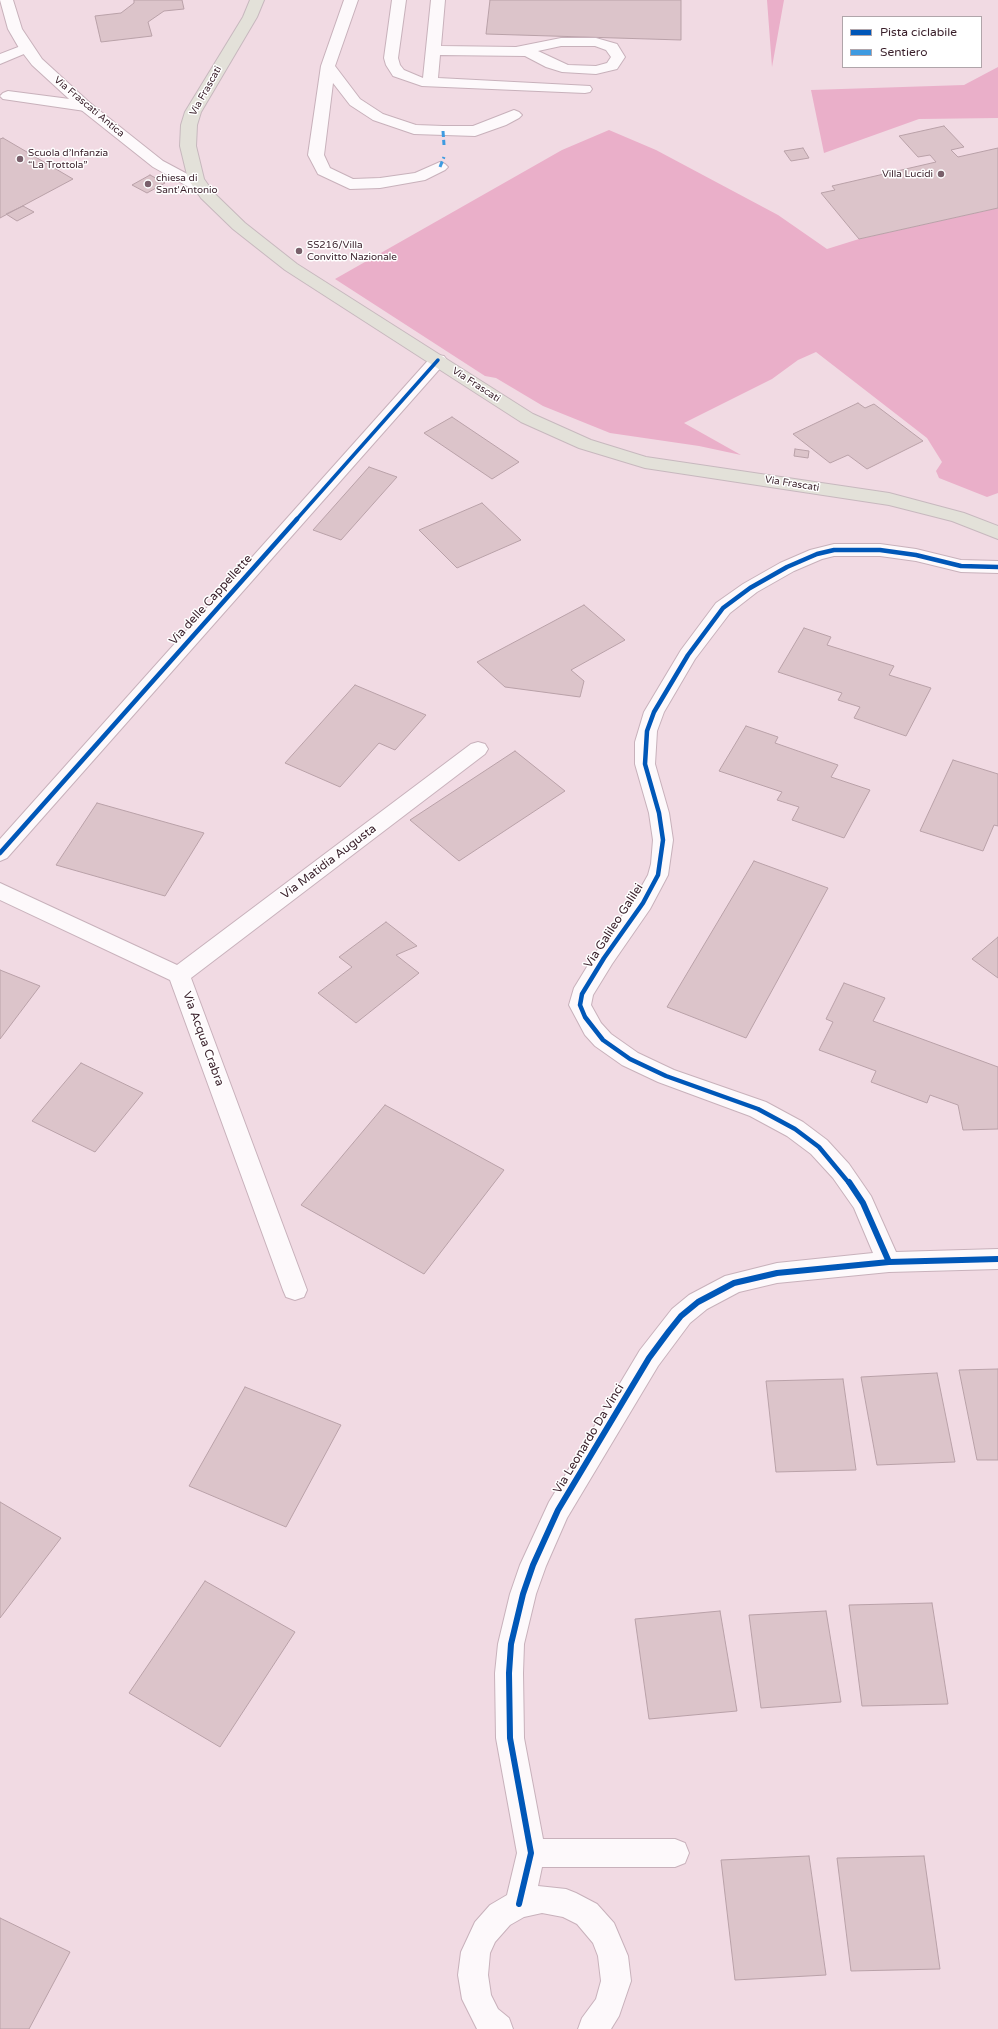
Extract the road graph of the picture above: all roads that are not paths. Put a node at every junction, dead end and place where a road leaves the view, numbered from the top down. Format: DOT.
graph roads {
  1 [pos="6,0"];
  2 [pos="257,0"];
  3 [pos="351,0"];
  4 [pos="399,0"];
  5 [pos="438,0"];
  6 [pos="26,48"];
  7 [pos="434,50"];
  8 [pos="518,51"];
  9 [pos="0,60"];
  10 [pos="328,66"];
  11 [pos="430,82"];
  12 [pos="585,89"];
  13 [pos="8,96"];
  14 [pos="84,106"];
  15 [pos="514,115"];
  16 [pos="440,167"];
  17 [pos="200,187"];
  18 [pos="438,360"];
  19 [pos="998,533"];
  20 [pos="998,567"];
  21 [pos="478,749"];
  22 [pos="0,853"];
  23 [pos="0,891"];
  24 [pos="179,974"];
  25 [pos="998,1259"];
  26 [pos="889,1262"];
  27 [pos="295,1290"];
  28 [pos="531,1853"];
  29 [pos="675,1853"];
  30 [pos="519,1904"];
  31 [pos="596,2028"];
  32 [pos="498,2029"];
  1 -- 6 [label="street, Via Frascati Antica"];
  2 -- 17 [label="main road, Via Frascati"];
  3 -- 10 [label="street"];
  4 -- 11 [label="street"];
  5 -- 7 [label="street"];
  6 -- 9 [label="street"];
  6 -- 14 [label="street, Via Frascati Antica"];
  7 -- 8 [label="street"];
  7 -- 11 [label="street"];
  8 -- 8 [label="street"];
  10 -- 15 [label="street"];
  10 -- 16 [label="street"];
  11 -- 12 [label="street"];
  13 -- 14 [label="street"];
  14 -- 17 [label="street, Via Frascati Antica"];
  17 -- 18 [label="main road, Via Frascati"];
  18 -- 19 [label="main road, Via Frascati"];
  18 -- 22 [label="street, Via delle Cappellette"];
  20 -- 26 [label="street, Via Galileo Galilei"];
  21 -- 24 [label="street, Via Matidia Augusta"];
  23 -- 24 [label="street"];
  24 -- 27 [label="street, Via Acqua Crabra"];
  25 -- 26 [label="street, Via Leonardo Da Vinci"];
  26 -- 28 [label="street, Via Leonardo Da Vinci"];
  28 -- 29 [label="street"];
  28 -- 30 [label="street, Via Leonardo Da Vinci"];
  30 -- 31 [label="street"];
  30 -- 32 [label="street"];
}
